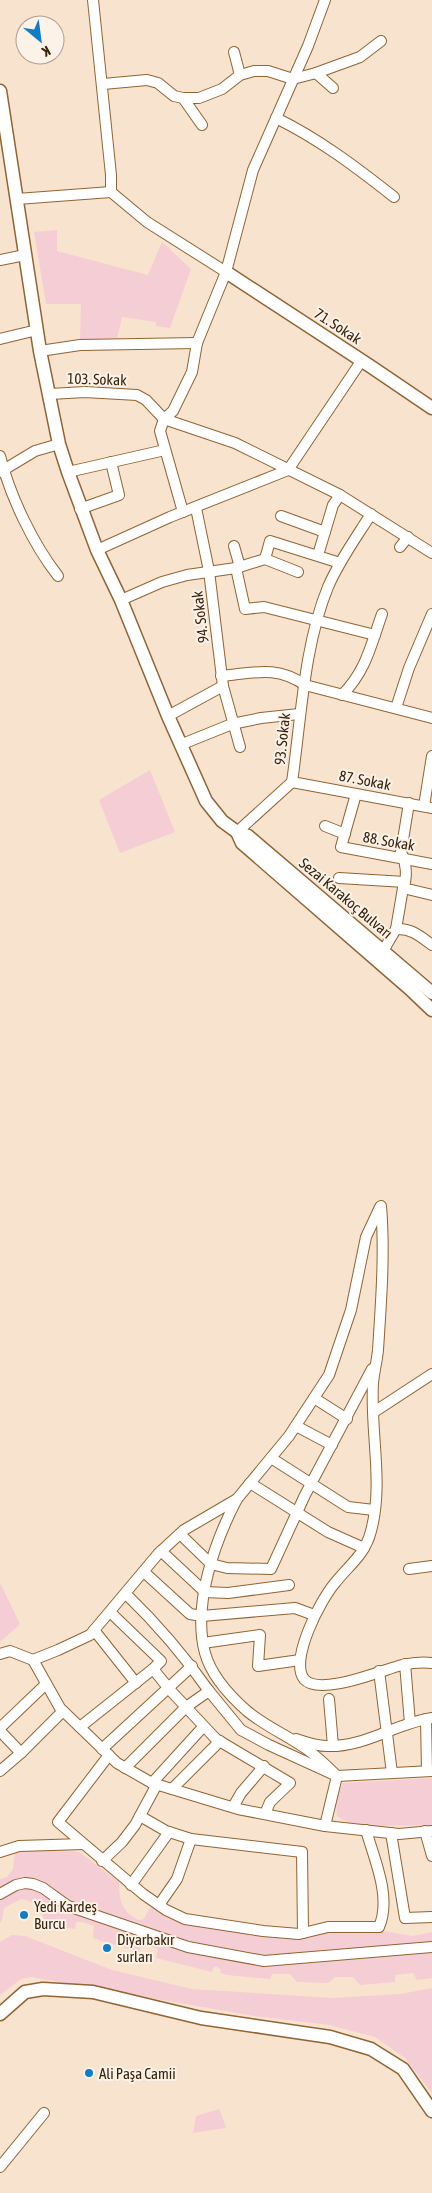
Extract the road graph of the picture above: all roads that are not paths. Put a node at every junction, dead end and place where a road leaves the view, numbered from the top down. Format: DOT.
graph roads {
  1 [pos="93,0"];
  2 [pos="325,0"];
  3 [pos="380,41"];
  4 [pos="234,52"];
  5 [pos="316,73"];
  6 [pos="240,75"];
  7 [pos="293,79"];
  8 [pos="102,84"];
  9 [pos="333,88"];
  10 [pos="0,91"];
  11 [pos="183,98"];
  12 [pos="276,118"];
  13 [pos="202,125"];
  14 [pos="4,141"];
  15 [pos="111,192"];
  16 [pos="394,197"];
  17 [pos="17,198"];
  18 [pos="25,254"];
  19 [pos="0,260"];
  20 [pos="226,272"];
  21 [pos="37,330"];
  22 [pos="0,339"];
  23 [pos="197,343"];
  24 [pos="40,350"];
  25 [pos="362,360"];
  26 [pos="50,394"];
  27 [pos="432,408"];
  28 [pos="164,419"];
  29 [pos="59,444"];
  30 [pos="165,450"];
  31 [pos="0,456"];
  32 [pos="111,462"];
  33 [pos="288,470"];
  34 [pos="2,471"];
  35 [pos="68,472"];
  36 [pos="340,495"];
  37 [pos="80,508"];
  38 [pos="196,508"];
  39 [pos="183,512"];
  40 [pos="371,514"];
  41 [pos="281,516"];
  42 [pos="325,532"];
  43 [pos="408,537"];
  44 [pos="234,546"];
  45 [pos="400,547"];
  46 [pos="98,550"];
  47 [pos="432,553"];
  48 [pos="318,555"];
  49 [pos="265,560"];
  50 [pos="340,563"];
  51 [pos="238,567"];
  52 [pos="209,571"];
  53 [pos="298,572"];
  54 [pos="58,576"];
  55 [pos="121,600"];
  56 [pos="382,614"];
  57 [pos="432,614"];
  58 [pos="318,620"];
  59 [pos="375,635"];
  60 [pos="222,681"];
  61 [pos="305,685"];
  62 [pos="342,695"];
  63 [pos="396,708"];
  64 [pos="299,714"];
  65 [pos="168,716"];
  66 [pos="432,718"];
  67 [pos="232,724"];
  68 [pos="180,745"];
  69 [pos="240,747"];
  70 [pos="432,756"];
  71 [pos="292,782"];
  72 [pos="356,794"];
  73 [pos="409,803"];
  74 [pos="428,807"];
  75 [pos="325,826"];
  76 [pos="237,832"];
  77 [pos="345,834"];
  78 [pos="404,859"];
  79 [pos="432,864"];
  80 [pos="339,878"];
  81 [pos="404,885"];
  82 [pos="432,895"];
  83 [pos="396,929"];
  84 [pos="432,945"];
  85 [pos="383,951"];
  86 [pos="432,994"];
  87 [pos="432,1009"];
  88 [pos="376,1362"];
  89 [pos="432,1374"];
  90 [pos="314,1398"];
  91 [pos="374,1412"];
  92 [pos="347,1419"];
  93 [pos="296,1426"];
  94 [pos="332,1446"];
  95 [pos="271,1458"];
  96 [pos="250,1483"];
  97 [pos="311,1484"];
  98 [pos="237,1499"];
  99 [pos="374,1510"];
  100 [pos="297,1512"];
  101 [pos="180,1534"];
  102 [pos="364,1548"];
  103 [pos="161,1551"];
  104 [pos="211,1564"];
  105 [pos="432,1566"];
  106 [pos="409,1569"];
  107 [pos="144,1572"];
  108 [pos="289,1585"];
  109 [pos="205,1592"];
  110 [pos="126,1594"];
  111 [pos="110,1612"];
  112 [pos="314,1615"];
  113 [pos="202,1616"];
  114 [pos="94,1630"];
  115 [pos="204,1643"];
  116 [pos="0,1654"];
  117 [pos="33,1660"];
  118 [pos="300,1660"];
  119 [pos="432,1663"];
  120 [pos="405,1664"];
  121 [pos="192,1666"];
  122 [pos="153,1669"];
  123 [pos="379,1671"];
  124 [pos="136,1683"];
  125 [pos="46,1684"];
  126 [pos="167,1687"];
  127 [pos="209,1691"];
  128 [pos="329,1699"];
  129 [pos="186,1707"];
  130 [pos="63,1711"];
  131 [pos="429,1719"];
  132 [pos="410,1723"];
  133 [pos="80,1727"];
  134 [pos="204,1727"];
  135 [pos="0,1730"];
  136 [pos="386,1732"];
  137 [pos="288,1738"];
  138 [pos="220,1741"];
  139 [pos="333,1746"];
  140 [pos="106,1752"];
  141 [pos="21,1753"];
  142 [pos="264,1766"];
  143 [pos="125,1768"];
  144 [pos="0,1771"];
  145 [pos="430,1771"];
  146 [pos="392,1773"];
  147 [pos="337,1776"];
  148 [pos="155,1784"];
  149 [pos="172,1789"];
  150 [pos="233,1807"];
  151 [pos="265,1814"];
  152 [pos="140,1816"];
  153 [pos="325,1826"];
  154 [pos="366,1830"];
  155 [pos="429,1831"];
  156 [pos="169,1832"];
  157 [pos="391,1833"];
  158 [pos="191,1839"];
  159 [pos="83,1844"];
  160 [pos="0,1852"];
  161 [pos="432,1856"];
  162 [pos="102,1861"];
  163 [pos="131,1885"];
  164 [pos="0,1894"];
  165 [pos="159,1906"];
  166 [pos="432,1917"];
  167 [pos="303,1933"];
  168 [pos="432,1947"];
  169 [pos="0,2014"];
  170 [pos="432,2111"];
  171 [pos="44,2113"];
  172 [pos="0,2167"];
  1 -- 8 [label="street"];
  2 -- 7 [label="street"];
  3 -- 5 [label="street"];
  4 -- 6 [label="street"];
  5 -- 7 [label="street"];
  5 -- 9 [label="street"];
  6 -- 7 [label="street"];
  6 -- 11 [label="street"];
  7 -- 12 [label="street"];
  8 -- 11 [label="street"];
  8 -- 15 [label="street"];
  10 -- 14 [label="street"];
  11 -- 13 [label="street"];
  12 -- 16 [label="street"];
  12 -- 20 [label="street"];
  14 -- 17 [label="street"];
  15 -- 17 [label="street"];
  15 -- 20 [label="street"];
  17 -- 18 [label="street"];
  18 -- 19 [label="street"];
  18 -- 21 [label="street"];
  20 -- 23 [label="street"];
  20 -- 25 [label="street, 71. Sokak"];
  21 -- 22 [label="street"];
  21 -- 24 [label="street"];
  23 -- 24 [label="street"];
  23 -- 28 [label="street"];
  24 -- 26 [label="street"];
  25 -- 27 [label="street, 71. Sokak"];
  25 -- 33 [label="street"];
  26 -- 28 [label="street, 103. Sokak"];
  26 -- 29 [label="street"];
  28 -- 30 [label="street"];
  28 -- 33 [label="street"];
  29 -- 34 [label="street"];
  29 -- 35 [label="street"];
  30 -- 32 [label="street"];
  30 -- 39 [label="street"];
  31 -- 34 [label="street"];
  32 -- 35 [label="street"];
  32 -- 37 [label="street"];
  33 -- 36 [label="street"];
  33 -- 38 [label="street"];
  34 -- 54 [label="street"];
  35 -- 37 [label="street"];
  36 -- 40 [label="street"];
  36 -- 42 [label="street"];
  37 -- 46 [label="street"];
  38 -- 39 [label="street"];
  38 -- 52 [label="street, 94. Sokak"];
  39 -- 46 [label="street"];
  40 -- 43 [label="street"];
  40 -- 50 [label="street, 93. Sokak"];
  41 -- 42 [label="street"];
  42 -- 48 [label="street"];
  43 -- 45 [label="street"];
  43 -- 47 [label="street"];
  44 -- 51 [label="street"];
  46 -- 55 [label="street"];
  48 -- 49 [label="street"];
  48 -- 50 [label="street"];
  49 -- 51 [label="street"];
  49 -- 53 [label="street"];
  50 -- 58 [label="street, 93. Sokak"];
  51 -- 52 [label="street"];
  51 -- 58 [label="street"];
  52 -- 55 [label="street"];
  52 -- 60 [label="street, 94. Sokak"];
  55 -- 65 [label="street"];
  56 -- 59 [label="street"];
  57 -- 63 [label="street"];
  58 -- 59 [label="street"];
  58 -- 61 [label="street, 93. Sokak"];
  59 -- 62 [label="street"];
  60 -- 61 [label="street"];
  60 -- 65 [label="street"];
  60 -- 67 [label="street, 94. Sokak"];
  61 -- 62 [label="street"];
  61 -- 64 [label="street, 93. Sokak"];
  62 -- 63 [label="street"];
  63 -- 66 [label="street"];
  64 -- 67 [label="street"];
  64 -- 71 [label="street, 93. Sokak"];
  65 -- 68 [label="street"];
  67 -- 68 [label="street"];
  67 -- 69 [label="street, 94. Sokak"];
  68 -- 76 [label="street"];
  70 -- 74 [label="street"];
  71 -- 72 [label="street, 87. Sokak"];
  71 -- 76 [label="street, 93. Sokak"];
  72 -- 73 [label="street, 87. Sokak"];
  72 -- 77 [label="street"];
  73 -- 74 [label="street, 87. Sokak"];
  73 -- 78 [label="street"];
  75 -- 77 [label="street"];
  76 -- 85 [label="street, Sezai Karakoç Bulvarı"];
  76 -- 87 [label="street"];
  77 -- 78 [label="street, 88. Sokak"];
  78 -- 79 [label="street, 88. Sokak"];
  78 -- 81 [label="street"];
  80 -- 81 [label="street"];
  81 -- 82 [label="street"];
  81 -- 83 [label="street"];
  83 -- 84 [label="street"];
  83 -- 85 [label="street"];
  85 -- 86 [label="street, Sezai Karakoç Bulvarı"];
  88 -- 90 [label="street"];
  88 -- 91 [label="street"];
  88 -- 92 [label="street"];
  89 -- 91 [label="street"];
  90 -- 92 [label="street"];
  90 -- 93 [label="street"];
  91 -- 99 [label="street"];
  92 -- 94 [label="street"];
  93 -- 94 [label="street"];
  93 -- 95 [label="street"];
  94 -- 97 [label="street"];
  95 -- 96 [label="street"];
  95 -- 97 [label="street"];
  96 -- 98 [label="street"];
  96 -- 100 [label="street"];
  97 -- 99 [label="street"];
  97 -- 100 [label="street"];
  98 -- 101 [label="street"];
  98 -- 104 [label="street"];
  99 -- 102 [label="street"];
  100 -- 102 [label="street"];
  100 -- 104 [label="street"];
  101 -- 103 [label="street"];
  101 -- 104 [label="street"];
  102 -- 112 [label="street"];
  103 -- 107 [label="street"];
  103 -- 109 [label="street"];
  104 -- 109 [label="street"];
  105 -- 106 [label="street"];
  107 -- 110 [label="street"];
  107 -- 113 [label="street"];
  108 -- 109 [label="street"];
  109 -- 113 [label="street"];
  110 -- 111 [label="street"];
  110 -- 121 [label="street"];
  111 -- 114 [label="street"];
  111 -- 122 [label="street"];
  112 -- 113 [label="street"];
  112 -- 118 [label="street"];
  113 -- 115 [label="street"];
  114 -- 117 [label="street"];
  114 -- 124 [label="street"];
  115 -- 118 [label="street"];
  115 -- 137 [label="street"];
  116 -- 117 [label="street"];
  117 -- 125 [label="street"];
  118 -- 123 [label="street"];
  119 -- 120 [label="street"];
  120 -- 123 [label="street"];
  120 -- 132 [label="street"];
  121 -- 126 [label="street"];
  121 -- 127 [label="street"];
  122 -- 124 [label="street"];
  122 -- 126 [label="street"];
  123 -- 136 [label="street"];
  124 -- 133 [label="street"];
  125 -- 130 [label="street"];
  125 -- 135 [label="street"];
  126 -- 129 [label="street"];
  126 -- 140 [label="street"];
  127 -- 129 [label="street"];
  127 -- 147 [label="street"];
  128 -- 139 [label="street"];
  129 -- 134 [label="street"];
  129 -- 143 [label="street"];
  130 -- 133 [label="street"];
  130 -- 141 [label="street"];
  131 -- 132 [label="street"];
  131 -- 145 [label="street"];
  132 -- 136 [label="street"];
  133 -- 140 [label="street"];
  134 -- 138 [label="street"];
  134 -- 148 [label="street"];
  135 -- 141 [label="street"];
  136 -- 139 [label="street"];
  136 -- 146 [label="street"];
  137 -- 139 [label="street"];
  137 -- 147 [label="street"];
  138 -- 142 [label="street"];
  138 -- 149 [label="street"];
  140 -- 143 [label="street"];
  140 -- 159 [label="street"];
  141 -- 144 [label="street"];
  142 -- 150 [label="street"];
  142 -- 151 [label="street"];
  143 -- 148 [label="street"];
  145 -- 146 [label="street"];
  146 -- 147 [label="street"];
  147 -- 153 [label="street"];
  148 -- 149 [label="street"];
  148 -- 152 [label="street"];
  149 -- 150 [label="street"];
  150 -- 151 [label="street"];
  151 -- 153 [label="street"];
  152 -- 156 [label="street"];
  152 -- 162 [label="street"];
  153 -- 154 [label="street"];
  154 -- 157 [label="street"];
  154 -- 167 [label="street"];
  155 -- 157 [label="street"];
  155 -- 161 [label="street"];
  156 -- 158 [label="street"];
  156 -- 163 [label="street"];
  157 -- 166 [label="street"];
  158 -- 165 [label="street"];
  158 -- 167 [label="street"];
  159 -- 160 [label="street"];
  159 -- 162 [label="street"];
  162 -- 163 [label="street"];
  163 -- 165 [label="street"];
  164 -- 168 [label="street"];
  165 -- 167 [label="street"];
  169 -- 170 [label="street"];
  171 -- 172 [label="street"];
}
